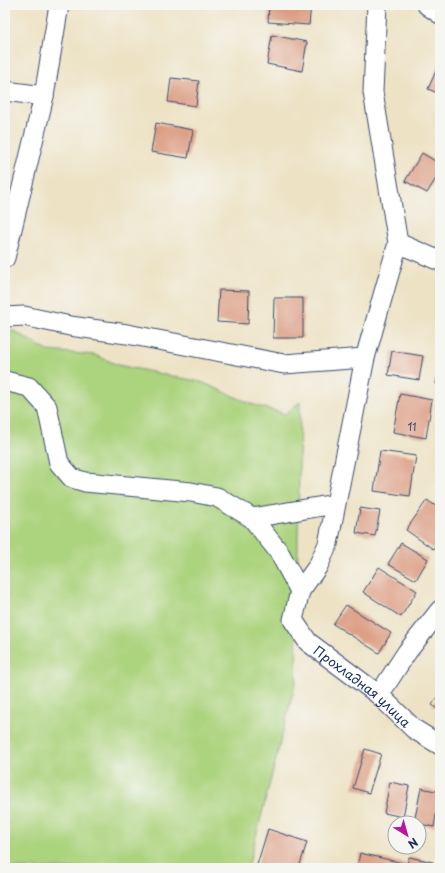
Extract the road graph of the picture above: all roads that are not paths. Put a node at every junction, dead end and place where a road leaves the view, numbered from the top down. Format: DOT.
graph roads {
  1 [pos="59,5"];
  2 [pos="377,5"];
  3 [pos="427,5"];
  4 [pos="440,14"];
  5 [pos="5,91"];
  6 [pos="44,96"];
  7 [pos="398,243"];
  8 [pos="5,258"];
  9 [pos="440,261"];
  10 [pos="5,316"];
  11 [pos="365,358"];
  12 [pos="5,381"];
  13 [pos="335,504"];
  14 [pos="252,518"];
  15 [pos="300,591"];
  16 [pos="440,610"];
  17 [pos="379,695"];
  18 [pos="440,745"];
  1 -- 6 [label="street"];
  2 -- 7 [label="street"];
  3 -- 4 [label="street"];
  5 -- 6 [label="street"];
  6 -- 8 [label="street"];
  7 -- 9 [label="street"];
  7 -- 11 [label="street"];
  10 -- 11 [label="street"];
  11 -- 13 [label="street"];
  12 -- 14 [label="street"];
  13 -- 14 [label="street"];
  13 -- 15 [label="street"];
  14 -- 15 [label="street"];
  15 -- 17 [label="street, Прохладная улица"];
  16 -- 17 [label="street"];
  17 -- 18 [label="street, Прохладная улица"];
}
